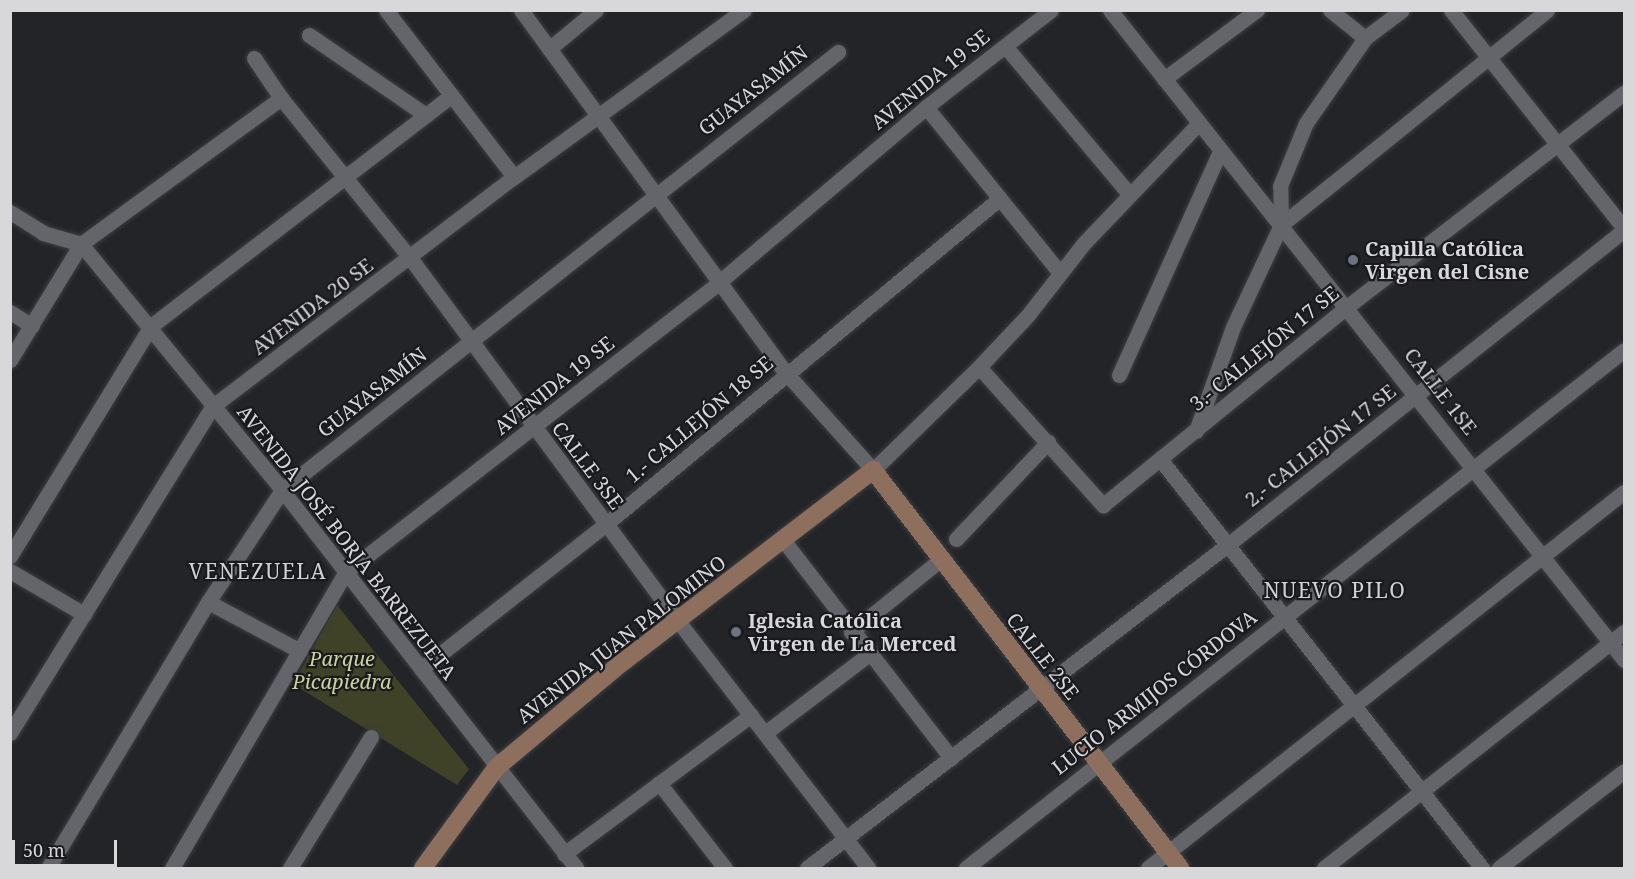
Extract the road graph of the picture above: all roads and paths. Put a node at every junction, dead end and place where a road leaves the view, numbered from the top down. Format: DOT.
graph roads {
  1 [pos="386,10"];
  2 [pos="520,10"];
  3 [pos="596,10"];
  4 [pos="744,10"];
  5 [pos="1051,10"];
  6 [pos="1110,10"];
  7 [pos="1257,10"];
  8 [pos="1330,10"];
  9 [pos="1402,10"];
  10 [pos="1451,10"];
  11 [pos="1547,10"];
  12 [pos="309,35"];
  13 [pos="1365,38"];
  14 [pos="1005,46"];
  15 [pos="549,49"];
  16 [pos="838,51"];
  17 [pos="1489,57"];
  18 [pos="254,58"];
  19 [pos="1164,80"];
  20 [pos="1624,93"];
  21 [pos="452,95"];
  22 [pos="281,98"];
  23 [pos="926,107"];
  24 [pos="426,115"];
  25 [pos="600,115"];
  26 [pos="1198,124"];
  27 [pos="1559,146"];
  28 [pos="1220,151"];
  29 [pos="345,175"];
  30 [pos="514,177"];
  31 [pos="653,195"];
  32 [pos="1130,195"];
  33 [pos="1000,198"];
  34 [pos="10,212"];
  35 [pos="1281,225"];
  36 [pos="1624,229"];
  37 [pos="81,244"];
  38 [pos="411,259"];
  39 [pos="1060,273"];
  40 [pos="718,283"];
  41 [pos="1348,306"];
  42 [pos="10,312"];
  43 [pos="32,326"];
  44 [pos="151,326"];
  45 [pos="472,341"];
  46 [pos="1624,350"];
  47 [pos="10,360"];
  48 [pos="979,367"];
  49 [pos="786,374"];
  50 [pos="1119,375"];
  51 [pos="1417,394"];
  52 [pos="213,406"];
  53 [pos="534,427"];
  54 [pos="1196,432"];
  55 [pos="1048,442"];
  56 [pos="1160,459"];
  57 [pos="1474,468"];
  58 [pos="873,470"];
  59 [pos="282,490"];
  60 [pos="1624,492"];
  61 [pos="606,524"];
  62 [pos="956,539"];
  63 [pos="784,541"];
  64 [pos="1230,543"];
  65 [pos="1543,555"];
  66 [pos="10,556"];
  67 [pos="941,559"];
  68 [pos="10,571"];
  69 [pos="346,572"];
  70 [pos="208,602"];
  71 [pos="84,614"];
  72 [pos="1285,615"];
  73 [pos="678,621"];
  74 [pos="851,632"];
  75 [pos="1624,632"];
  76 [pos="1611,642"];
  77 [pos="300,651"];
  78 [pos="869,654"];
  79 [pos="1624,660"];
  80 [pos="422,669"];
  81 [pos="1040,690"];
  82 [pos="1352,708"];
  83 [pos="751,715"];
  84 [pos="10,733"];
  85 [pos="765,733"];
  86 [pos="371,737"];
  87 [pos="951,758"];
  88 [pos="1099,763"];
  89 [pos="498,767"];
  90 [pos="1624,771"];
  91 [pos="659,783"];
  92 [pos="1421,793"];
  93 [pos="844,839"];
  94 [pos="1168,853"];
  95 [pos="564,854"];
  96 [pos="48,868"];
  97 [pos="172,868"];
  98 [pos="290,868"];
  99 [pos="423,868"];
  100 [pos="576,868"];
  101 [pos="725,868"];
  102 [pos="807,868"];
  103 [pos="868,868"];
  104 [pos="966,868"];
  105 [pos="1148,868"];
  106 [pos="1180,868"];
  107 [pos="1324,868"];
  108 [pos="1482,868"];
  109 [pos="1499,868"];
  1 -- 21 [label="street"];
  2 -- 15 [label="street"];
  3 -- 15 [label="street"];
  4 -- 25 [label="street, AVENIDA 20 SE"];
  5 -- 14 [label="street, AVENIDA 19 SE"];
  6 -- 19 [label="street, CALLE 1SE"];
  7 -- 19 [label="street"];
  8 -- 13 [label="street"];
  9 -- 13 [label="street"];
  10 -- 17 [label="street"];
  11 -- 17 [label="street"];
  12 -- 24 [label="street"];
  13 -- 35 [label="street"];
  14 -- 23 [label="street, AVENIDA 19 SE"];
  14 -- 32 [label="street"];
  15 -- 25 [label="street"];
  16 -- 31 [label="street, GUAYASAMÍN"];
  17 -- 27 [label="street"];
  17 -- 35 [label="street"];
  18 -- 22 [label="street, CALLE 3SE"];
  19 -- 26 [label="street, CALLE 1SE"];
  20 -- 27 [label="street, 3.- CALLEJÓN 17 SE"];
  21 -- 24 [label="street"];
  21 -- 30 [label="street"];
  22 -- 29 [label="street, CALLE 3SE"];
  22 -- 37 [label="street"];
  23 -- 33 [label="street"];
  23 -- 40 [label="street, AVENIDA 19 SE"];
  24 -- 29 [label="street"];
  25 -- 30 [label="street, AVENIDA 20 SE"];
  25 -- 31 [label="street"];
  26 -- 28 [label="street, CALLE 1SE"];
  26 -- 32 [label="street"];
  27 -- 36 [label="street"];
  27 -- 41 [label="street, 3.- CALLEJÓN 17 SE"];
  28 -- 35 [label="street, CALLE 1SE"];
  28 -- 50 [label="street"];
  29 -- 38 [label="street, CALLE 3SE"];
  29 -- 44 [label="street"];
  30 -- 38 [label="street, AVENIDA 20 SE"];
  31 -- 40 [label="street"];
  31 -- 45 [label="street, GUAYASAMÍN"];
  32 -- 39 [label="street"];
  33 -- 39 [label="street"];
  33 -- 49 [label="street, 1.- CALLEJÓN 18 SE"];
  34 -- 37 [label="street"];
  35 -- 41 [label="street, CALLE 1SE"];
  35 -- 54 [label="street"];
  36 -- 51 [label="street, 2.- CALLEJÓN 17 SE"];
  37 -- 43 [label="street"];
  37 -- 44 [label="street, AVENIDA JOSÉ BORJA BARREZUETA"];
  38 -- 45 [label="street, CALLE 3SE"];
  38 -- 52 [label="street, AVENIDA 20 SE"];
  39 -- 48 [label="street"];
  40 -- 49 [label="street"];
  40 -- 53 [label="street, AVENIDA 19 SE"];
  41 -- 51 [label="street, CALLE 1SE"];
  41 -- 54 [label="street, 3.- CALLEJÓN 17 SE"];
  42 -- 43 [label="street"];
  43 -- 47 [label="street"];
  44 -- 52 [label="street, AVENIDA JOSÉ BORJA BARREZUETA"];
  44 -- 66 [label="street"];
  45 -- 53 [label="street, CALLE 3SE"];
  45 -- 59 [label="street, GUAYASAMÍN"];
  46 -- 57 [label="street, LUCIO ARMIJOS CÓRDOVA"];
  48 -- 55 [label="street"];
  48 -- 58 [label="street"];
  49 -- 58 [label="street"];
  49 -- 61 [label="street, 1.- CALLEJÓN 18 SE"];
  51 -- 57 [label="street, CALLE 1SE"];
  51 -- 64 [label="street, 2.- CALLEJÓN 17 SE"];
  52 -- 59 [label="street, AVENIDA JOSÉ BORJA BARREZUETA"];
  52 -- 71 [label="street, AVENIDA 20 SE"];
  53 -- 61 [label="street, CALLE 3SE"];
  53 -- 69 [label="street, AVENIDA 19 SE"];
  54 -- 56 [label="street, 3.- CALLEJÓN 17 SE"];
  55 -- 56 [label="street, 3.- CALLEJÓN 17 SE"];
  55 -- 62 [label="street"];
  56 -- 64 [label="street"];
  57 -- 65 [label="street, CALLE 1SE"];
  57 -- 72 [label="street, LUCIO ARMIJOS CÓRDOVA"];
  58 -- 63 [label="street, AVENIDA JUAN PALOMINO"];
  58 -- 67 [label="street, CALLE 2SE"];
  59 -- 69 [label="street, AVENIDA JOSÉ BORJA BARREZUETA"];
  59 -- 70 [label="street, GUAYASAMÍN"];
  60 -- 65 [label="street"];
  61 -- 73 [label="street, CALLE 3SE"];
  61 -- 80 [label="street, 1.- CALLEJÓN 18 SE"];
  63 -- 73 [label="street, AVENIDA JUAN PALOMINO"];
  63 -- 74 [label="street"];
  64 -- 72 [label="street"];
  64 -- 81 [label="street, 2.- CALLEJÓN 17 SE"];
  65 -- 76 [label="street, CALLE 1SE"];
  65 -- 82 [label="street"];
  67 -- 74 [label="street"];
  67 -- 81 [label="street, CALLE 2SE"];
  68 -- 71 [label="street"];
  69 -- 77 [label="street, AVENIDA 19 SE"];
  69 -- 80 [label="street, AVENIDA JOSÉ BORJA BARREZUETA"];
  70 -- 77 [label="street"];
  70 -- 96 [label="street, GUAYASAMÍN"];
  71 -- 84 [label="street, AVENIDA 20 SE"];
  72 -- 82 [label="street"];
  72 -- 88 [label="street, LUCIO ARMIJOS CÓRDOVA"];
  73 -- 83 [label="street, CALLE 3SE"];
  73 -- 89 [label="street, AVENIDA JUAN PALOMINO"];
  74 -- 78 [label="street"];
  75 -- 76 [label="street"];
  76 -- 79 [label="street, CALLE 1SE"];
  76 -- 92 [label="street"];
  77 -- 97 [label="street, AVENIDA 19 SE"];
  78 -- 85 [label="street"];
  78 -- 87 [label="street"];
  80 -- 89 [label="street, AVENIDA JOSÉ BORJA BARREZUETA"];
  81 -- 87 [label="street, 2.- CALLEJÓN 17 SE"];
  81 -- 88 [label="street, CALLE 2SE"];
  82 -- 92 [label="street"];
  82 -- 94 [label="street"];
  83 -- 85 [label="street, CALLE 3SE"];
  83 -- 91 [label="street"];
  85 -- 93 [label="street, CALLE 3SE"];
  86 -- 98 [label="street"];
  87 -- 93 [label="street, 2.- CALLEJÓN 17 SE"];
  88 -- 94 [label="street, CALLE 2SE"];
  88 -- 104 [label="street, LUCIO ARMIJOS CÓRDOVA"];
  89 -- 95 [label="street, AVENIDA JOSÉ BORJA BARREZUETA"];
  89 -- 99 [label="street, AVENIDA JUAN PALOMINO"];
  90 -- 109 [label="street"];
  91 -- 95 [label="street"];
  91 -- 101 [label="street"];
  92 -- 107 [label="street"];
  92 -- 108 [label="street"];
  93 -- 102 [label="street, 2.- CALLEJÓN 17 SE"];
  93 -- 103 [label="street, CALLE 3SE"];
  94 -- 105 [label="street"];
  94 -- 106 [label="street, CALLE 2SE"];
  95 -- 100 [label="street, AVENIDA JOSÉ BORJA BARREZUETA"];
}
